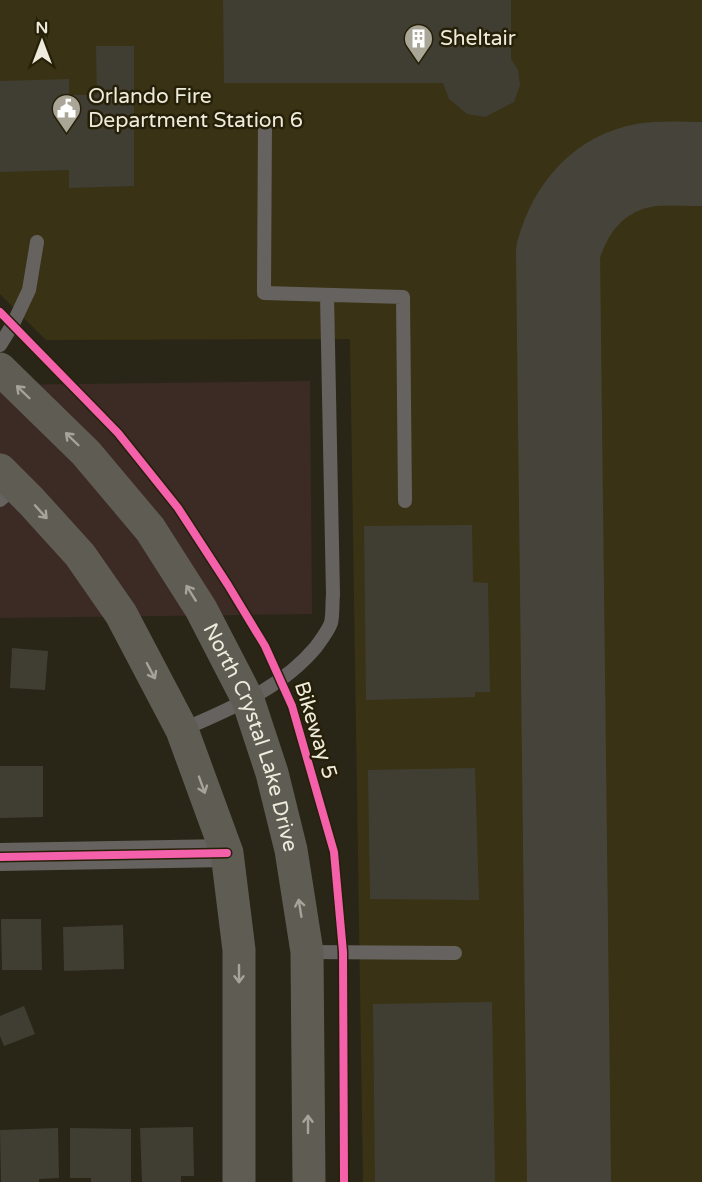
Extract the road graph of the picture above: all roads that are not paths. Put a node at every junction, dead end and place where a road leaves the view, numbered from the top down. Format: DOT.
graph roads {
  1 [pos="265,123"];
  2 [pos="38,243"];
  3 [pos="327,295"];
  4 [pos="0,345"];
  5 [pos="0,369"];
  6 [pos="5,485"];
  7 [pos="405,501"];
  8 [pos="248,700"];
  9 [pos="182,730"];
  10 [pos="227,854"];
  11 [pos="0,857"];
  12 [pos="307,952"];
  13 [pos="455,953"];
  14 [pos="239,1182"];
  15 [pos="309,1182"];
  1 -- 3 [label="lane"];
  2 -- 4 [label="lane"];
  3 -- 7 [label="lane"];
  3 -- 8 [label="lane"];
  8 -- 5 [label="main road, North Crystal Lake Drive, one-way"];
  6 -- 9 [label="main road, one-way"];
  8 -- 9 [label="lane"];
  12 -- 8 [label="main road, North Crystal Lake Drive, one-way"];
  9 -- 10 [label="main road, one-way"];
  10 -- 11 [label="street"];
  10 -- 14 [label="main road, one-way"];
  12 -- 13 [label="lane"];
  15 -- 12 [label="main road, North Crystal Lake Drive, one-way"];
}
